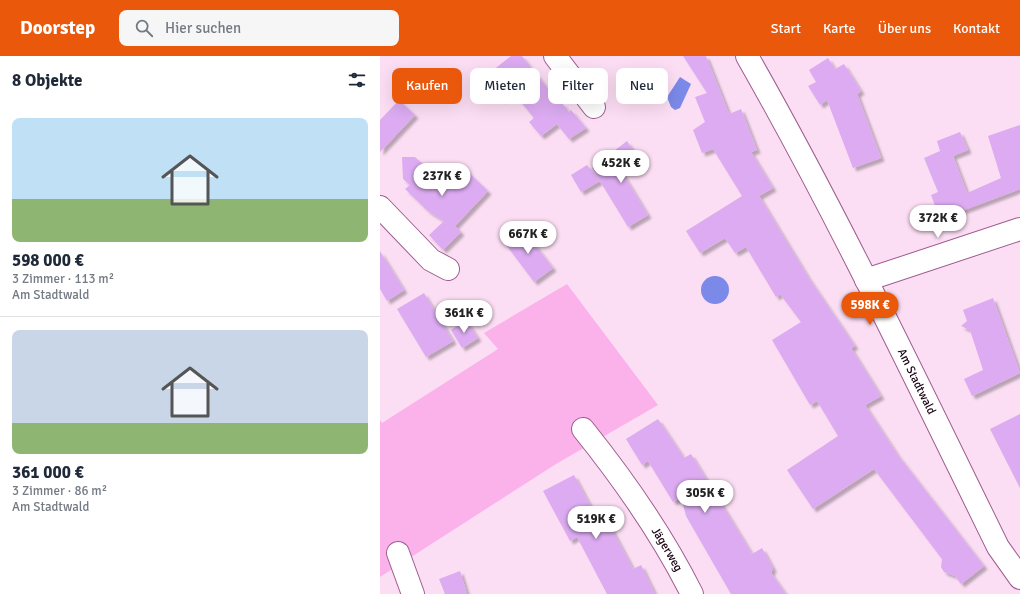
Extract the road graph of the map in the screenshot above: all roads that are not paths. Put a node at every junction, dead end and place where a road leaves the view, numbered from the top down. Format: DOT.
graph roads {
  1 [pos="555,56"];
  2 [pos="747,56"];
  3 [pos="594,107"];
  4 [pos="380,207"];
  5 [pos="1020,229"];
  6 [pos="448,270"];
  7 [pos="866,280"];
  8 [pos="583,429"];
  9 [pos="398,553"];
  10 [pos="1020,578"];
  11 [pos="413,594"];
  12 [pos="692,594"];
  1 -- 3 [label="street"];
  2 -- 7 [label="street, Am Stadtwald"];
  4 -- 6 [label="street"];
  5 -- 7 [label="street"];
  7 -- 10 [label="street, Am Stadtwald"];
  8 -- 12 [label="street, Jägerweg"];
  9 -- 11 [label="street"];
}
